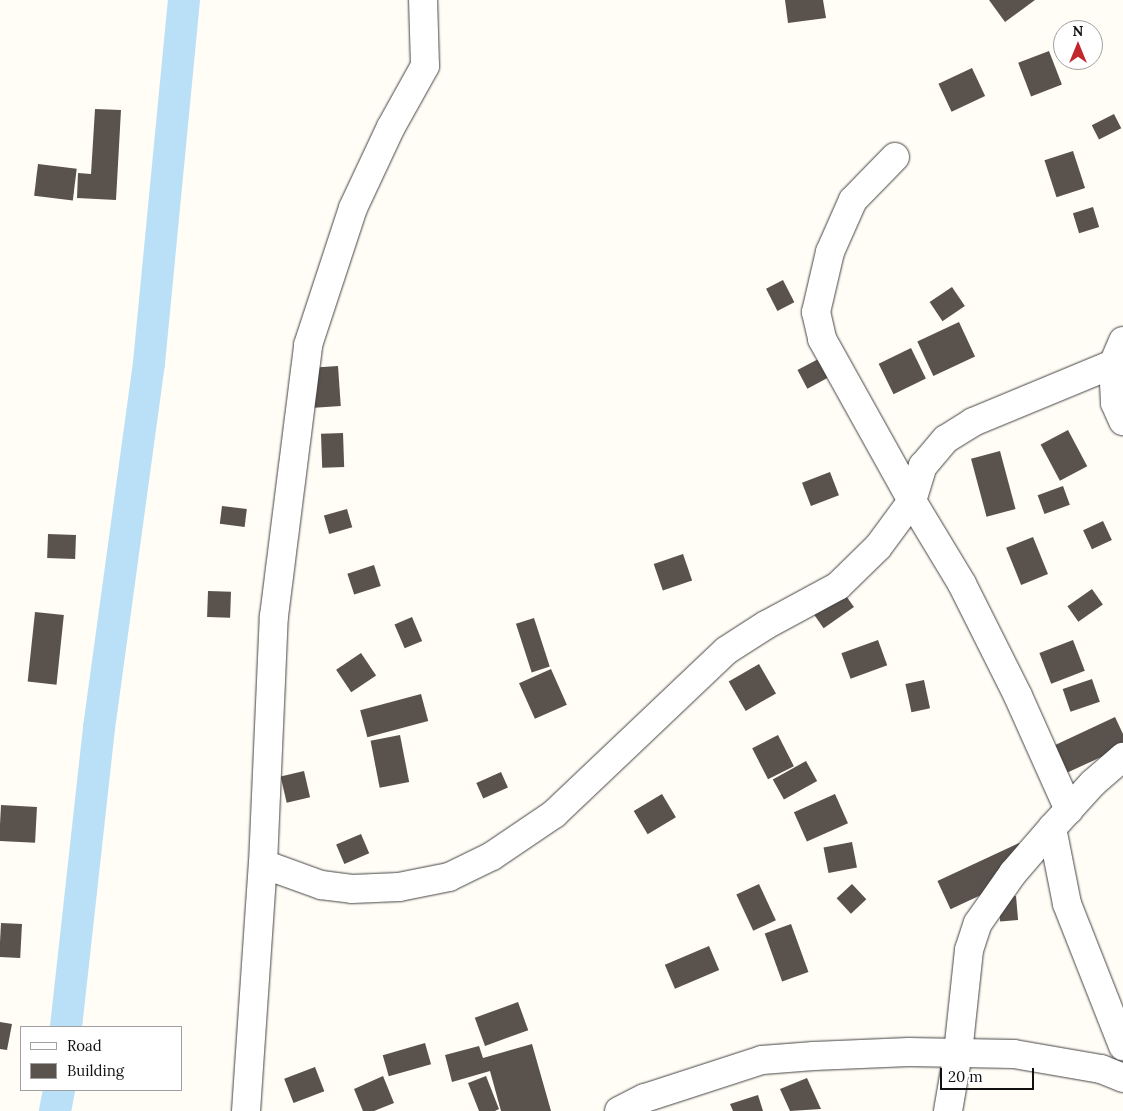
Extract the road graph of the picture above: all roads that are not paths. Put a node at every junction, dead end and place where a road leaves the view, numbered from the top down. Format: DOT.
graph roads {
  1 [pos="423,0"];
  2 [pos="895,157"];
  3 [pos="1118,352"];
  4 [pos="1123,421"];
  5 [pos="912,501"];
  6 [pos="1123,757"];
  7 [pos="1061,819"];
  8 [pos="263,864"];
  9 [pos="1123,1046"];
  10 [pos="958,1053"];
  11 [pos="1123,1078"];
  12 [pos="246,1111"];
  13 [pos="619,1111"];
  14 [pos="948,1111"];
  1 -- 8 [label="street"];
  2 -- 5 [label="street"];
  3 -- 4 [label="street"];
  3 -- 5 [label="street"];
  5 -- 7 [label="street"];
  5 -- 8 [label="street"];
  6 -- 7 [label="street"];
  7 -- 9 [label="street"];
  7 -- 10 [label="street"];
  8 -- 12 [label="street"];
  10 -- 11 [label="street"];
  10 -- 13 [label="street"];
  10 -- 14 [label="street"];
}
